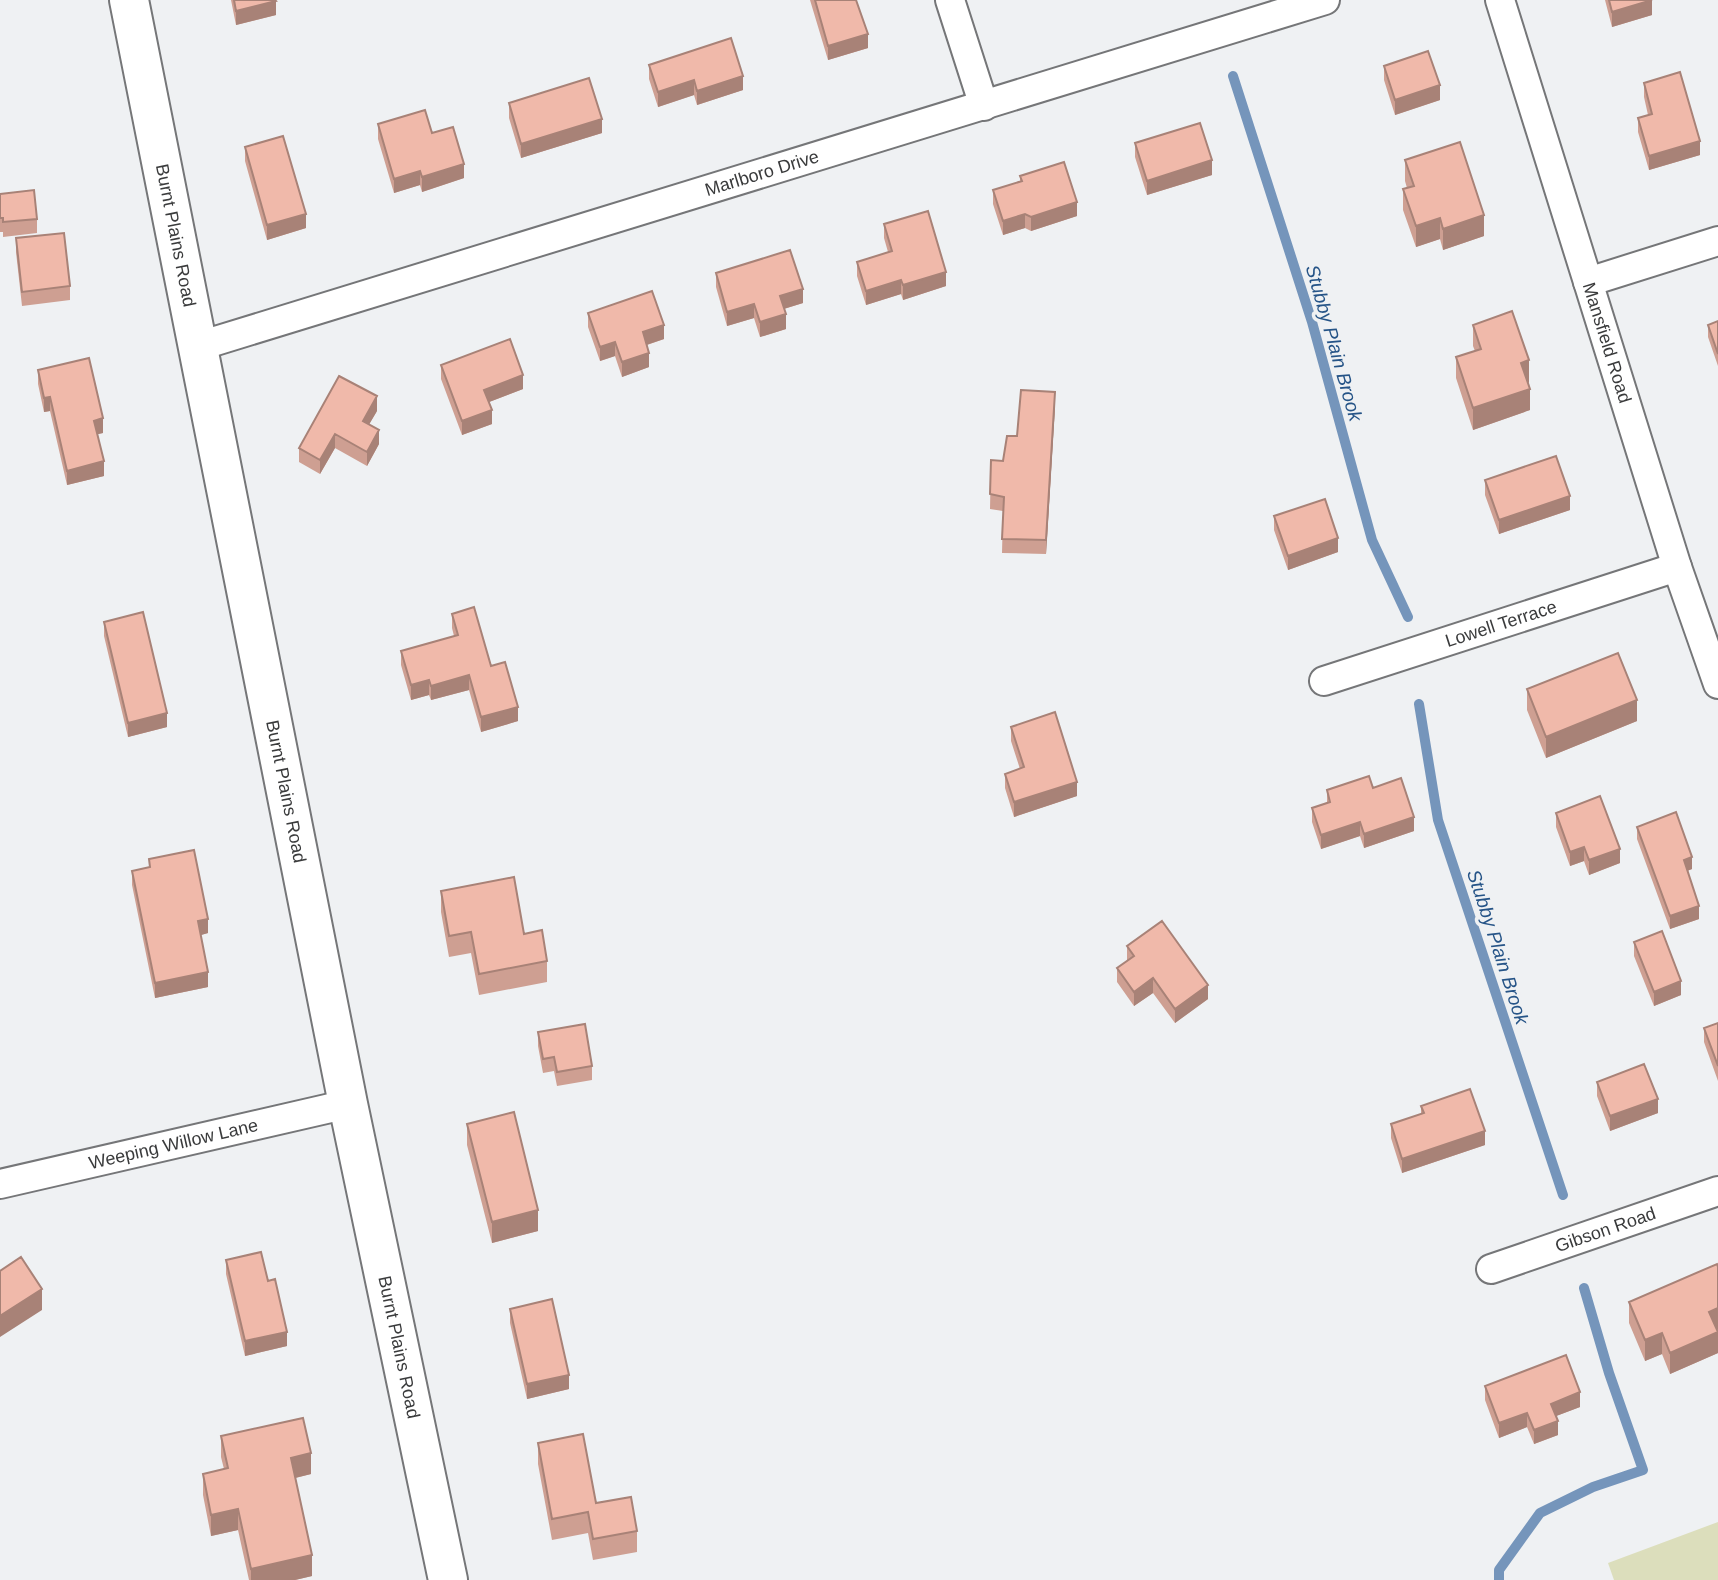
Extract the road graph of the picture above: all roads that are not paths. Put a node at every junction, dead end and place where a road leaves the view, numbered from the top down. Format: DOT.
graph roads {
  1 [pos="129,0"];
  2 [pos="950,0"];
  3 [pos="1325,0"];
  4 [pos="1500,0"];
  5 [pos="984,106"];
  6 [pos="1718,242"];
  7 [pos="1588,282"];
  8 [pos="196,347"];
  9 [pos="1677,567"];
  10 [pos="1324,681"];
  11 [pos="1718,684"];
  12 [pos="348,1104"];
  13 [pos="0,1184"];
  14 [pos="1718,1191"];
  15 [pos="1491,1269"];
  16 [pos="448,1580"];
  1 -- 8 [label="main road, Burnt Plains Road"];
  2 -- 5 [label="street"];
  3 -- 5 [label="street, Marlboro Drive"];
  4 -- 7 [label="street, Mansfield Road"];
  5 -- 8 [label="street, Marlboro Drive"];
  6 -- 7 [label="street"];
  7 -- 9 [label="street, Mansfield Road"];
  8 -- 12 [label="main road, Burnt Plains Road"];
  9 -- 10 [label="street, Lowell Terrace"];
  9 -- 11 [label="street, Mansfield Road"];
  12 -- 13 [label="street, Weeping Willow Lane"];
  12 -- 16 [label="main road, Burnt Plains Road"];
  14 -- 15 [label="street, Gibson Road"];
}
